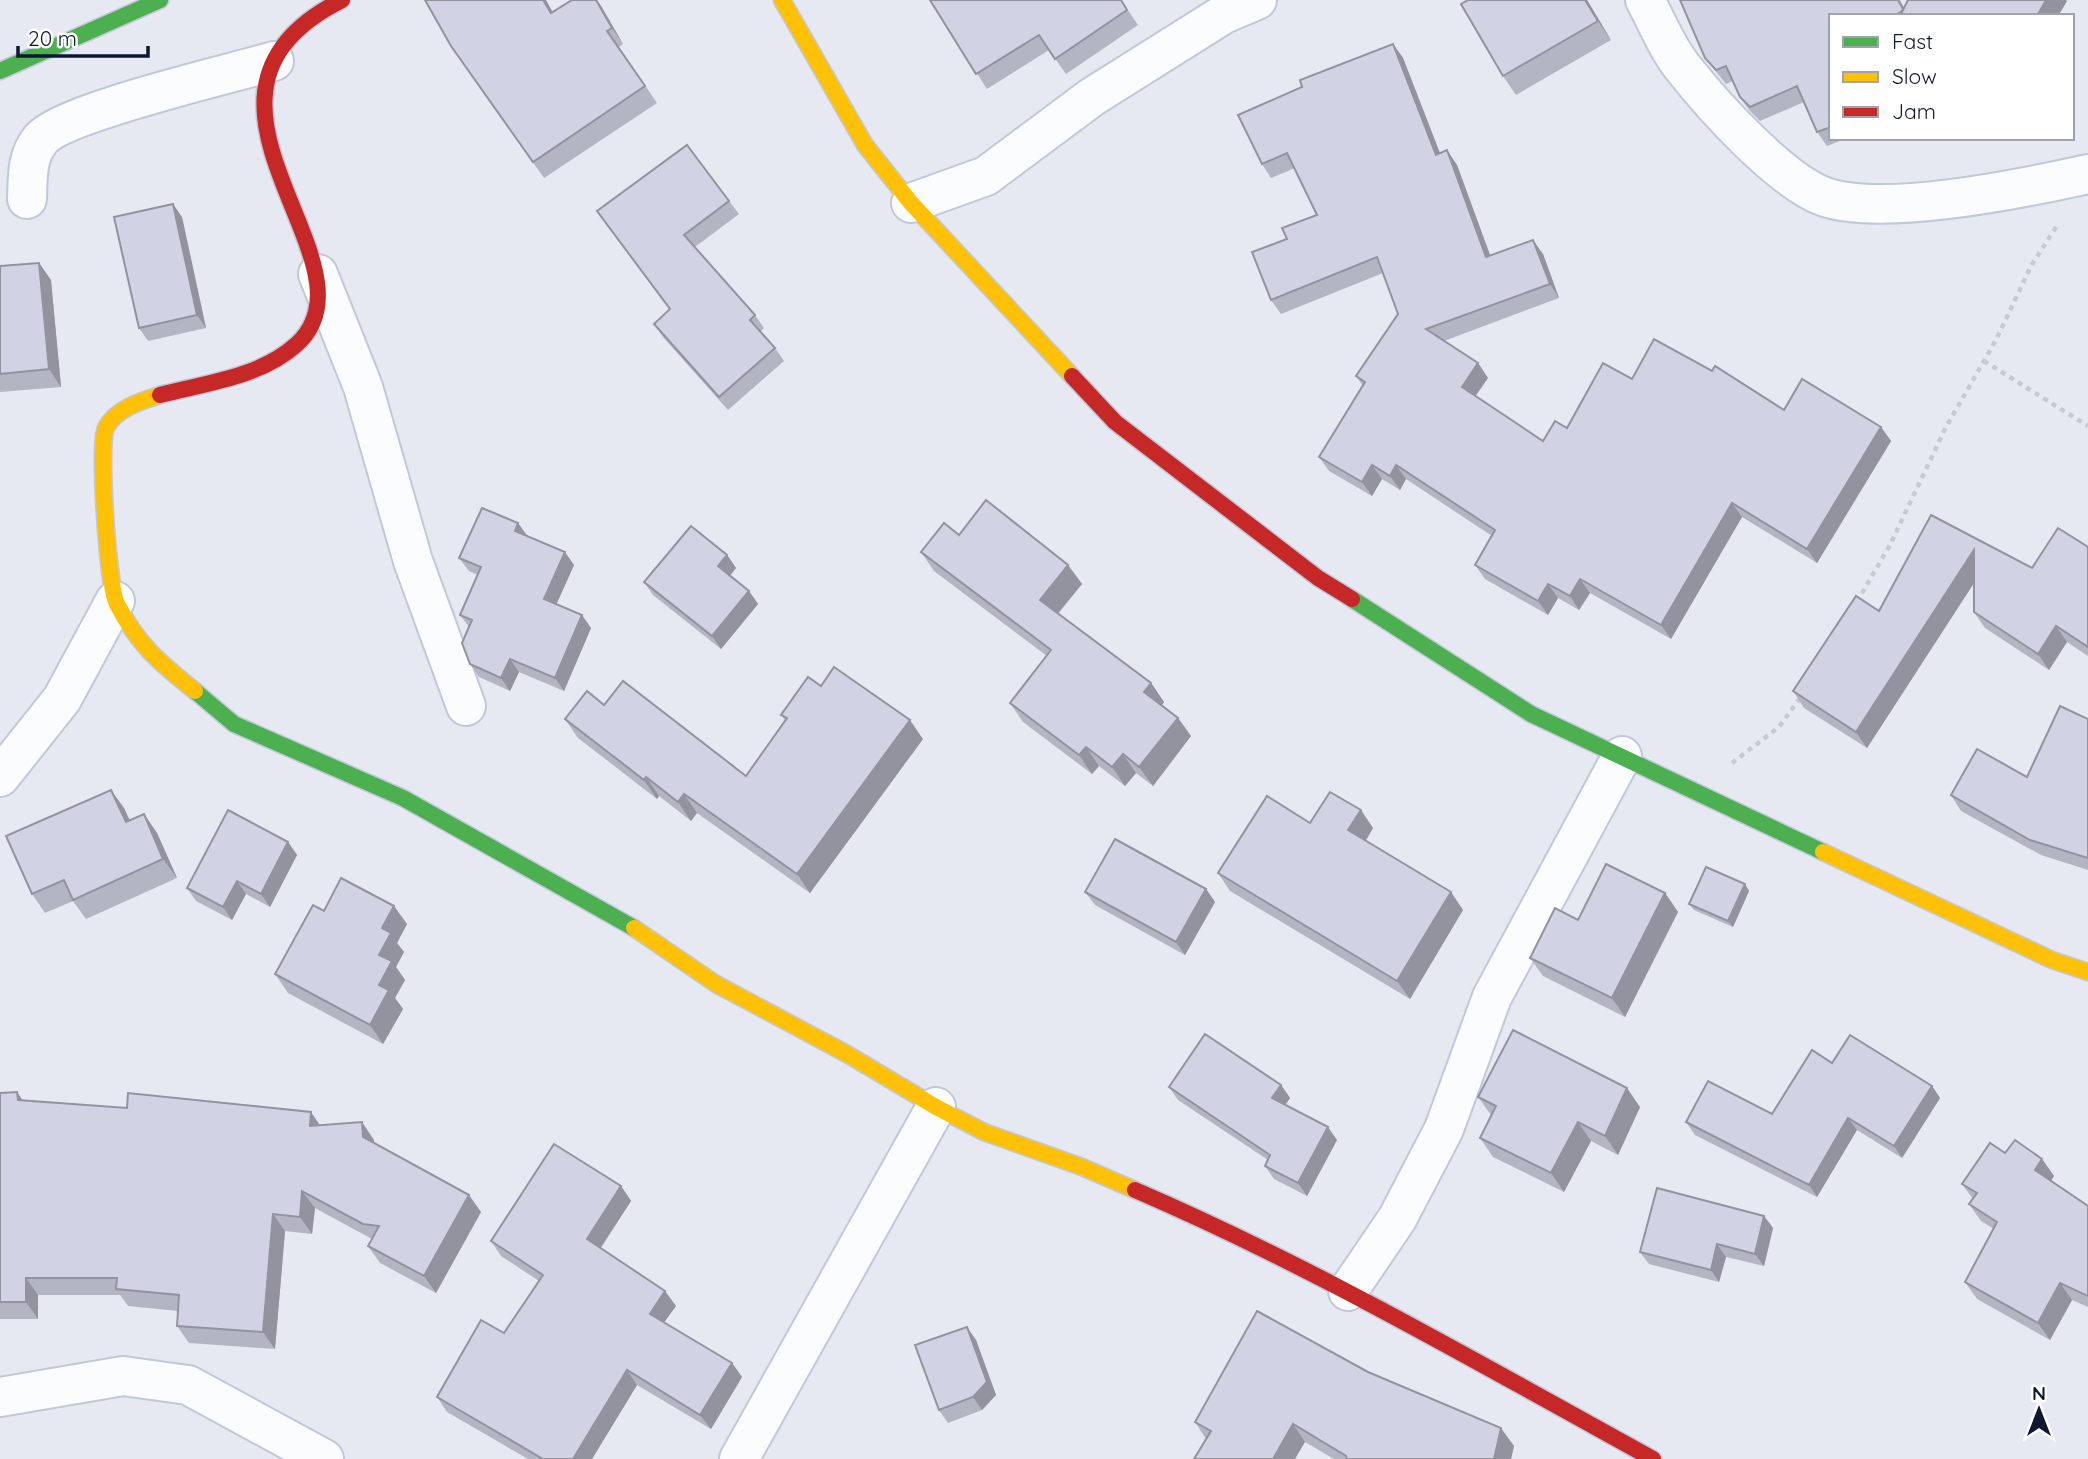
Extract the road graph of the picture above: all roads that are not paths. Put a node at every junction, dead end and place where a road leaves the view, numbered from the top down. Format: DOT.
graph roads {
  1 [pos="160,0"];
  2 [pos="342,0"];
  3 [pos="782,0"];
  4 [pos="1257,0"];
  5 [pos="1645,0"];
  6 [pos="274,61"];
  7 [pos="0,71"];
  8 [pos="2088,174"];
  9 [pos="27,200"];
  10 [pos="911,203"];
  11 [pos="318,274"];
  12 [pos="115,601"];
  13 [pos="466,706"];
  14 [pos="1622,756"];
  15 [pos="0,777"];
  16 [pos="2088,972"];
  17 [pos="936,1107"];
  18 [pos="1348,1291"];
  19 [pos="0,1397"];
  20 [pos="324,1459"];
  21 [pos="739,1459"];
  22 [pos="1653,1459"];
  1 -- 7 [label="street"];
  2 -- 6 [label="street"];
  3 -- 10 [label="street"];
  4 -- 10 [label="street"];
  5 -- 8 [label="street"];
  6 -- 9 [label="street"];
  6 -- 11 [label="street"];
  10 -- 14 [label="street"];
  11 -- 12 [label="street"];
  11 -- 13 [label="street"];
  12 -- 15 [label="street"];
  12 -- 17 [label="street"];
  14 -- 16 [label="street"];
  14 -- 18 [label="street"];
  17 -- 18 [label="street"];
  17 -- 21 [label="street"];
  18 -- 22 [label="street"];
  19 -- 20 [label="street"];
}
